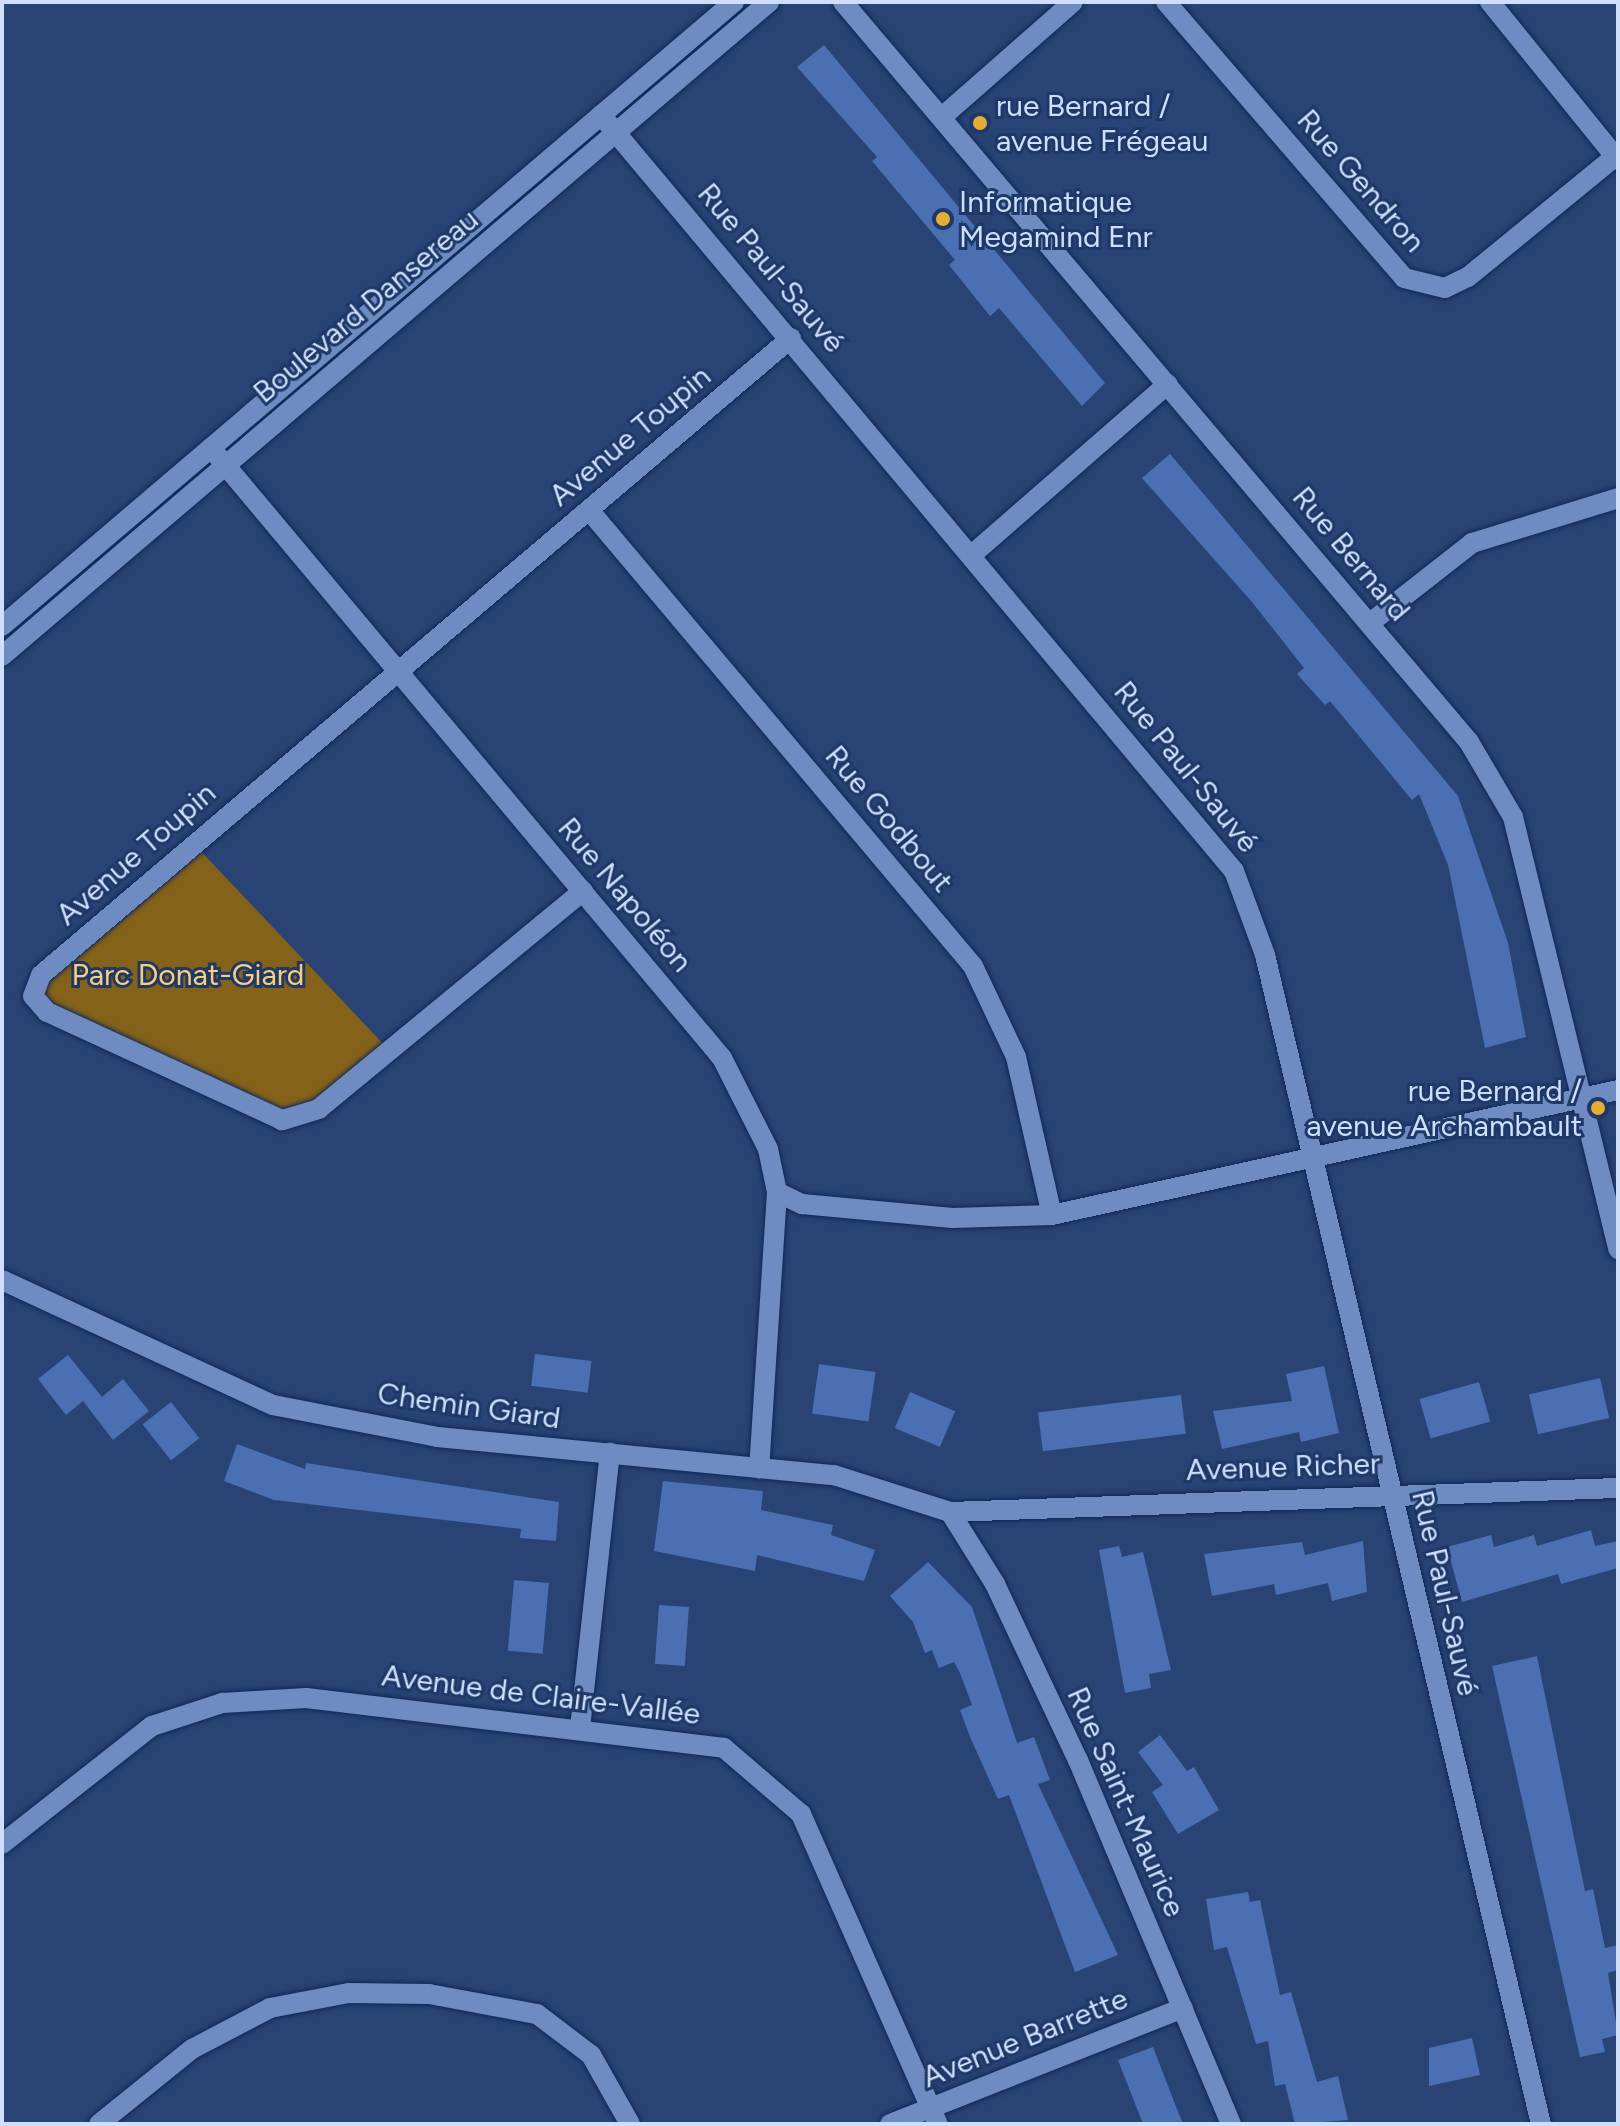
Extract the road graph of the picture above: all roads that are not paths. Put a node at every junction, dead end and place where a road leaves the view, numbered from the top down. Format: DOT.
graph roads {
  1 [pos="734,2"];
  2 [pos="769,2"];
  3 [pos="843,2"];
  4 [pos="1073,2"];
  5 [pos="1166,2"];
  6 [pos="1490,2"];
  7 [pos="601,115"];
  8 [pos="942,117"];
  9 [pos="616,133"];
  10 [pos="1617,158"];
  11 [pos="365,317"];
  12 [pos="378,335"];
  13 [pos="791,338"];
  14 [pos="1168,384"];
  15 [pos="211,448"];
  16 [pos="225,466"];
  17 [pos="1618,498"];
  18 [pos="589,510"];
  19 [pos="974,553"];
  20 [pos="1370,623"];
  21 [pos="2,626"];
  22 [pos="2,656"];
  23 [pos="398,672"];
  24 [pos="583,891"];
  25 [pos="1618,1090"];
  26 [pos="1583,1098"];
  27 [pos="1312,1163"];
  28 [pos="777,1192"];
  29 [pos="1052,1215"];
  30 [pos="1618,1249"];
  31 [pos="2,1280"];
  32 [pos="610,1453"];
  33 [pos="759,1468"];
  34 [pos="1618,1488"];
  35 [pos="1390,1493"];
  36 [pos="950,1512"];
  37 [pos="580,1728"];
  38 [pos="2,1844"];
  39 [pos="1183,2008"];
  40 [pos="935,2116"];
  41 [pos="99,2124"];
  42 [pos="630,2124"];
  43 [pos="890,2124"];
  44 [pos="1231,2124"];
  45 [pos="1541,2124"];
  1 -- 7 [label="street, Boulevard Dansereau"];
  2 -- 9 [label="street, Boulevard Dansereau"];
  3 -- 8 [label="street, Rue Bernard"];
  4 -- 8 [label="street"];
  5 -- 10 [label="street, Rue Gendron"];
  6 -- 10 [label="street"];
  7 -- 9 [label="street, Rue Paul-Sauvé"];
  7 -- 11 [label="street, Boulevard Dansereau"];
  8 -- 14 [label="street, Rue Bernard"];
  9 -- 12 [label="street, Boulevard Dansereau"];
  9 -- 13 [label="street, Rue Paul-Sauvé"];
  11 -- 12 [label="street"];
  11 -- 15 [label="street, Boulevard Dansereau"];
  12 -- 16 [label="street, Boulevard Dansereau"];
  13 -- 18 [label="street, Avenue Toupin"];
  13 -- 19 [label="street, Rue Paul-Sauvé"];
  14 -- 19 [label="street"];
  14 -- 20 [label="street, Rue Bernard"];
  15 -- 16 [label="street, Rue Napoléon"];
  15 -- 21 [label="street, Boulevard Dansereau"];
  16 -- 22 [label="street, Boulevard Dansereau"];
  16 -- 23 [label="street, Rue Napoléon"];
  17 -- 20 [label="street"];
  18 -- 23 [label="street, Avenue Toupin"];
  18 -- 29 [label="street, Rue Godbout"];
  19 -- 27 [label="street, Rue Paul-Sauvé"];
  20 -- 26 [label="street, Rue Bernard"];
  23 -- 24 [label="street, Rue Napoléon"];
  23 -- 24 [label="street, Avenue Toupin"];
  24 -- 28 [label="street, Rue Napoléon"];
  25 -- 26 [label="street"];
  26 -- 27 [label="street"];
  26 -- 30 [label="street, Rue Bernard"];
  27 -- 29 [label="street"];
  27 -- 35 [label="street, Rue Paul-Sauvé"];
  28 -- 29 [label="street"];
  28 -- 33 [label="street, Rue Napoléon"];
  31 -- 32 [label="street, Chemin Giard"];
  32 -- 33 [label="street, Chemin Giard"];
  32 -- 37 [label="street"];
  33 -- 36 [label="street, Chemin Giard"];
  34 -- 35 [label="street, Avenue Richer"];
  35 -- 36 [label="street, Avenue Richer"];
  35 -- 45 [label="street, Rue Paul-Sauvé"];
  36 -- 39 [label="street, Rue Saint-Maurice"];
  37 -- 38 [label="street, Avenue de Claire-Vallée"];
  37 -- 40 [label="street, Avenue de Claire-Vallée"];
  39 -- 40 [label="street, Avenue Barrette"];
  39 -- 44 [label="street, Rue Saint-Maurice"];
  40 -- 43 [label="street, Avenue Barrette"];
  41 -- 42 [label="street"];
}
